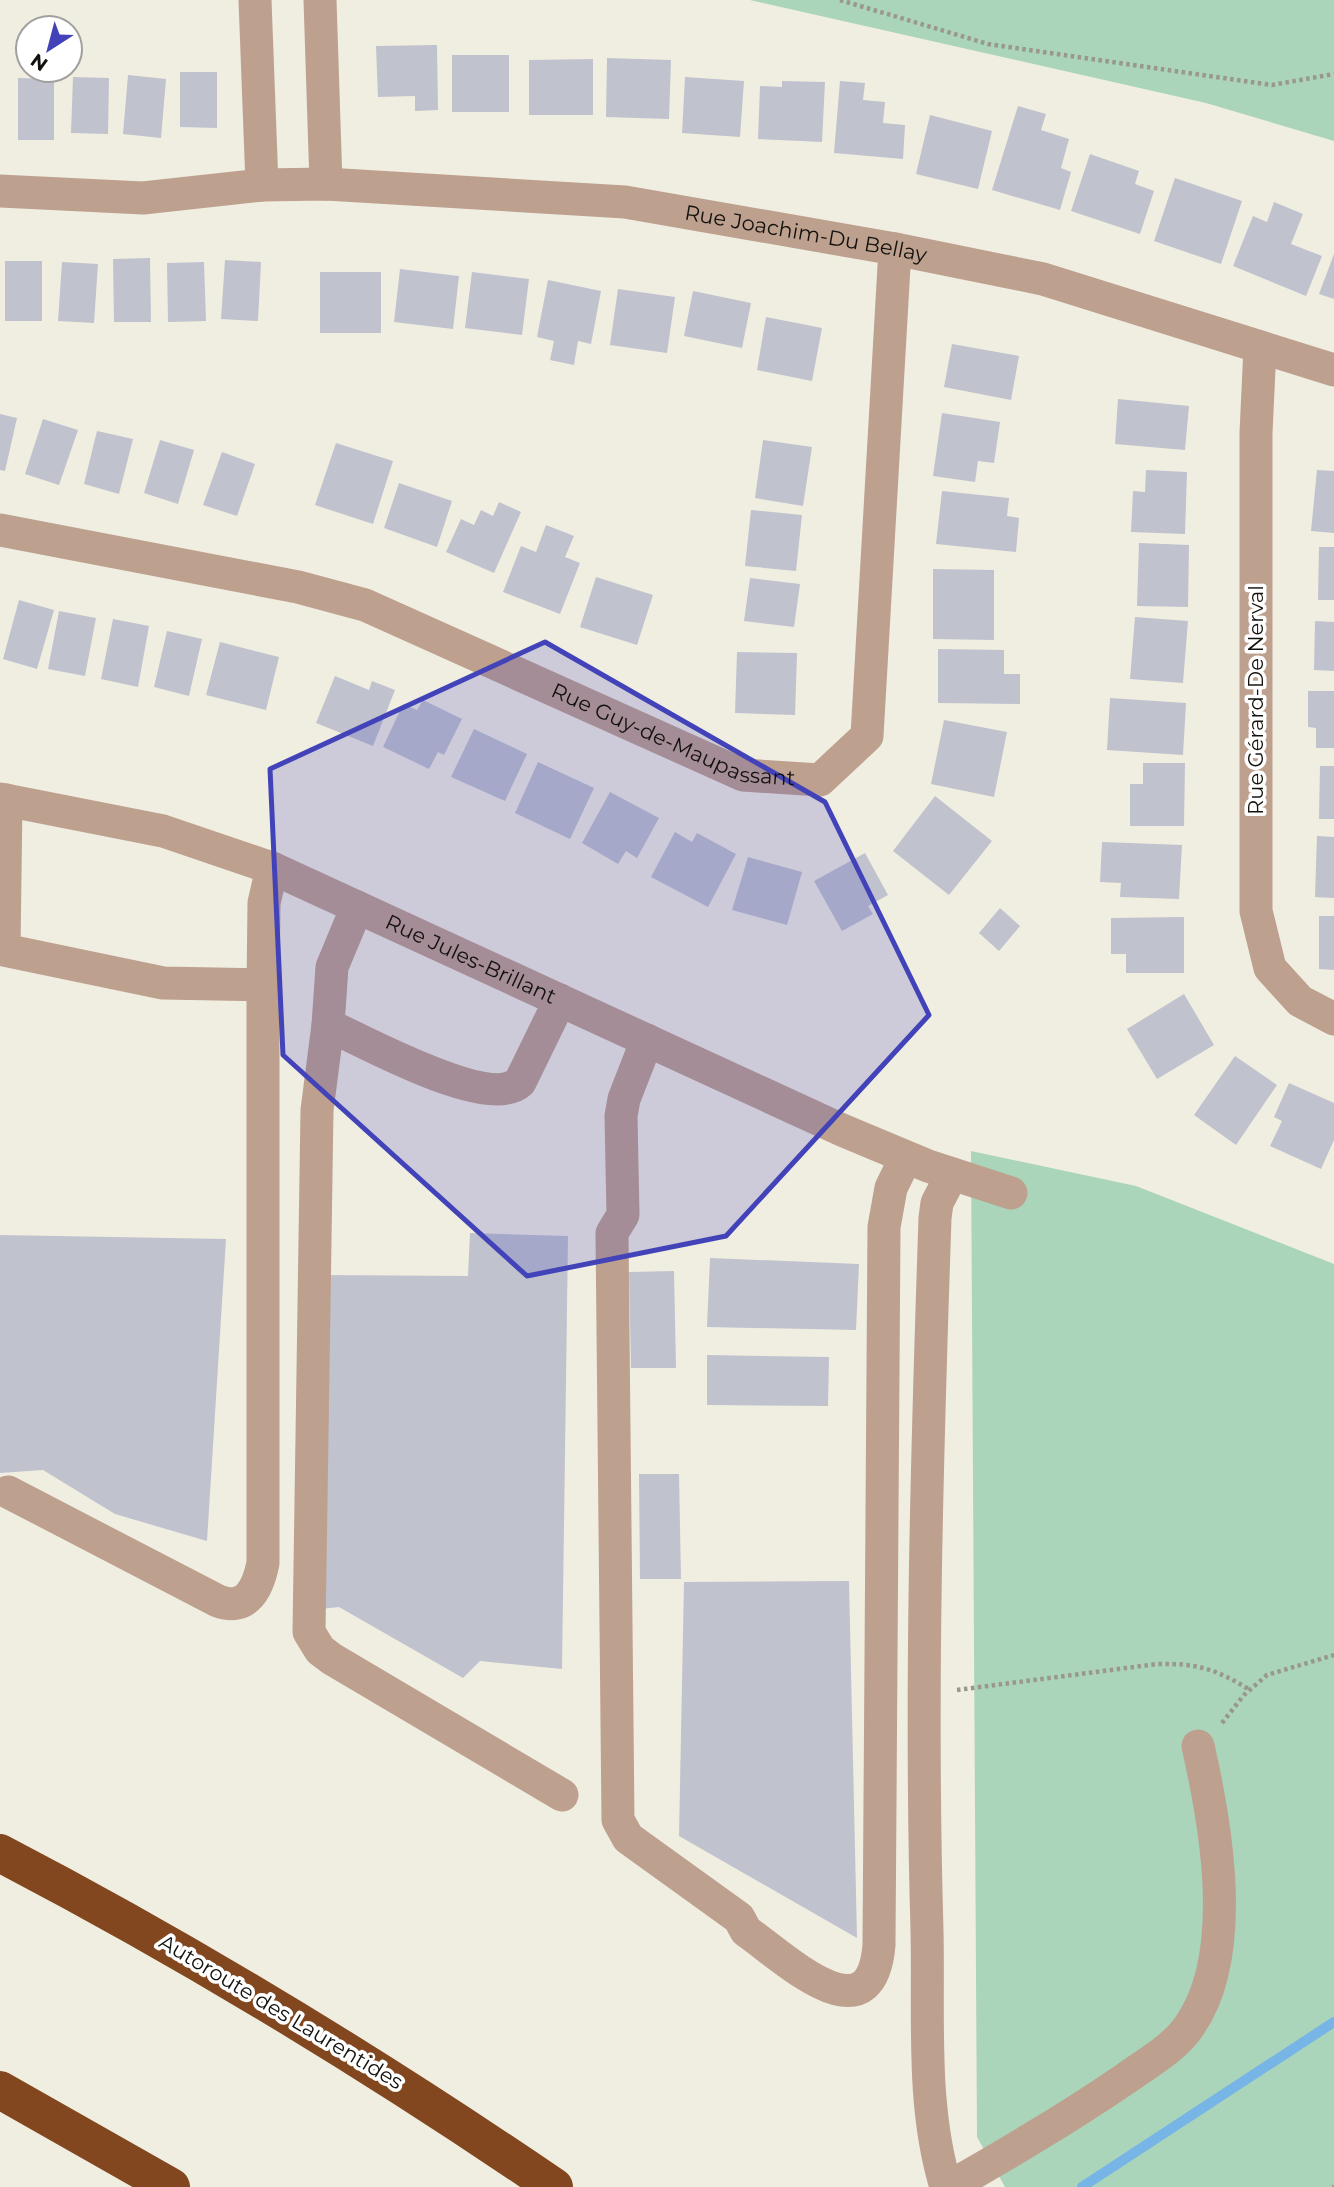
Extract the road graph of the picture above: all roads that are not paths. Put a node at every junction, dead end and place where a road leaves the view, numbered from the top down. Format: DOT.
graph roads {
  1 [pos="255,0"];
  2 [pos="320,0"];
  3 [pos="326,184"];
  4 [pos="261,185"];
  5 [pos="0,191"];
  6 [pos="895,249"];
  7 [pos="1260,347"];
  8 [pos="1334,370"];
  9 [pos="0,530"];
  10 [pos="3,800"];
  11 [pos="272,868"];
  12 [pos="357,907"];
  13 [pos="263,985"];
  14 [pos="560,1000"];
  15 [pos="1334,1019"];
  16 [pos="328,1025"];
  17 [pos="647,1040"];
  18 [pos="929,1166"];
  19 [pos="1011,1193"];
  20 [pos="8,1492"];
  21 [pos="1198,1746"];
  22 [pos="562,1795"];
  23 [pos="0,1853"];
  24 [pos="0,2090"];
  25 [pos="171,2187"];
  26 [pos="554,2187"];
  27 [pos="947,2187"];
  1 -- 4 [label="street"];
  2 -- 3 [label="street"];
  3 -- 4 [label="street, Rue Joachim-Du Bellay"];
  3 -- 6 [label="street, Rue Joachim-Du Bellay"];
  4 -- 5 [label="street"];
  6 -- 7 [label="street, Rue Joachim-Du Bellay"];
  6 -- 9 [label="street, Rue Guy-de-Maupassant"];
  7 -- 8 [label="street, Rue Joachim-Du Bellay"];
  7 -- 15 [label="street, Rue Gérard-De Nerval"];
  10 -- 11 [label="street, Rue Jules-Brillant"];
  10 -- 13 [label="street"];
  11 -- 12 [label="street, Rue Jules-Brillant"];
  11 -- 13 [label="street"];
  12 -- 14 [label="street, Rue Jules-Brillant"];
  12 -- 16 [label="street"];
  13 -- 20 [label="street"];
  14 -- 16 [label="street"];
  14 -- 17 [label="street, Rue Jules-Brillant"];
  16 -- 22 [label="street"];
  17 -- 18 [label="street, Rue Jules-Brillant"];
  17 -- 18 [label="street"];
  18 -- 19 [label="street, Rue Jules-Brillant"];
  18 -- 27 [label="street"];
  21 -- 27 [label="street"];
  23 -- 26 [label="highway, Autoroute des Laurentides"];
  24 -- 25 [label="highway"];
}
